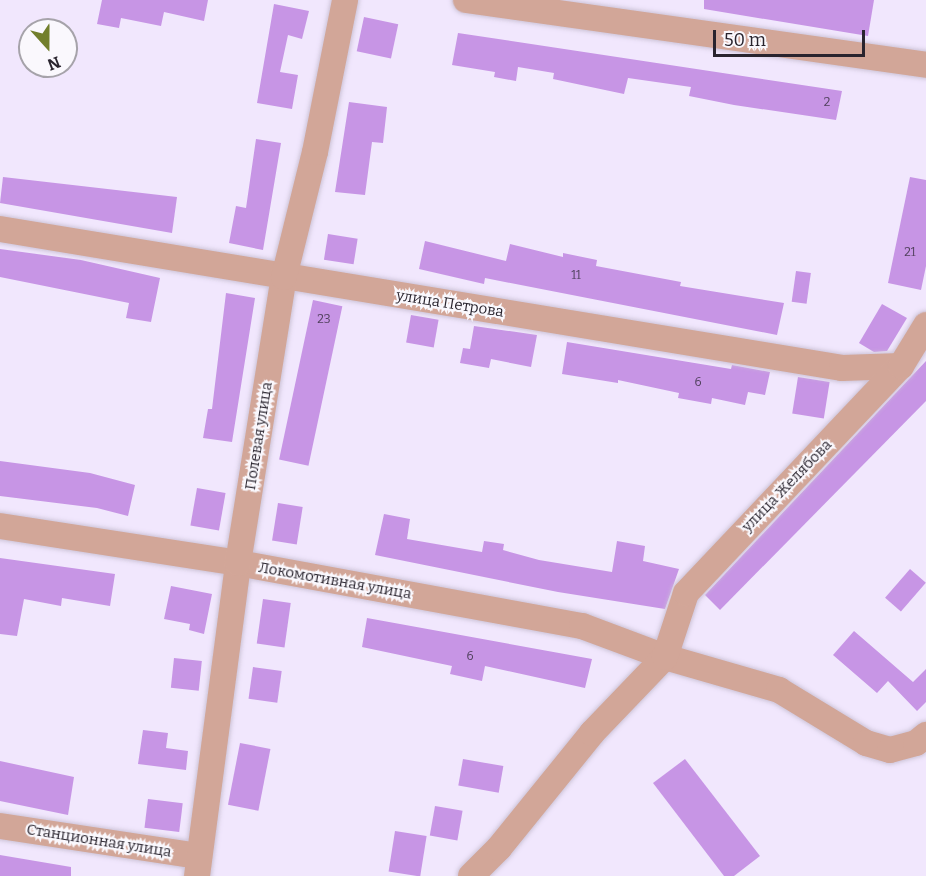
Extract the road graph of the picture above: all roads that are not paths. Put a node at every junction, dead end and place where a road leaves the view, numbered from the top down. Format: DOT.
graph roads {
  1 [pos="345,0"];
  2 [pos="466,0"];
  3 [pos="926,65"];
  4 [pos="0,229"];
  5 [pos="284,277"];
  6 [pos="926,325"];
  7 [pos="902,366"];
  8 [pos="0,526"];
  9 [pos="238,563"];
  10 [pos="665,657"];
  11 [pos="926,735"];
  12 [pos="0,826"];
  13 [pos="197,866"];
  14 [pos="471,876"];
  1 -- 5 [label="street, Полевая улица"];
  2 -- 3 [label="street"];
  4 -- 5 [label="street, улица Петрова"];
  5 -- 7 [label="street, улица Петрова"];
  5 -- 9 [label="street, Полевая улица"];
  6 -- 7 [label="street, улица Желябова"];
  7 -- 10 [label="street, улица Желябова"];
  8 -- 9 [label="street, Локомотивная улица"];
  9 -- 10 [label="street, Локомотивная улица"];
  9 -- 13 [label="street, Полевая улица"];
  10 -- 11 [label="street, Локомотивная улица"];
  10 -- 14 [label="street"];
  12 -- 13 [label="street, Станционная улица"];
}
